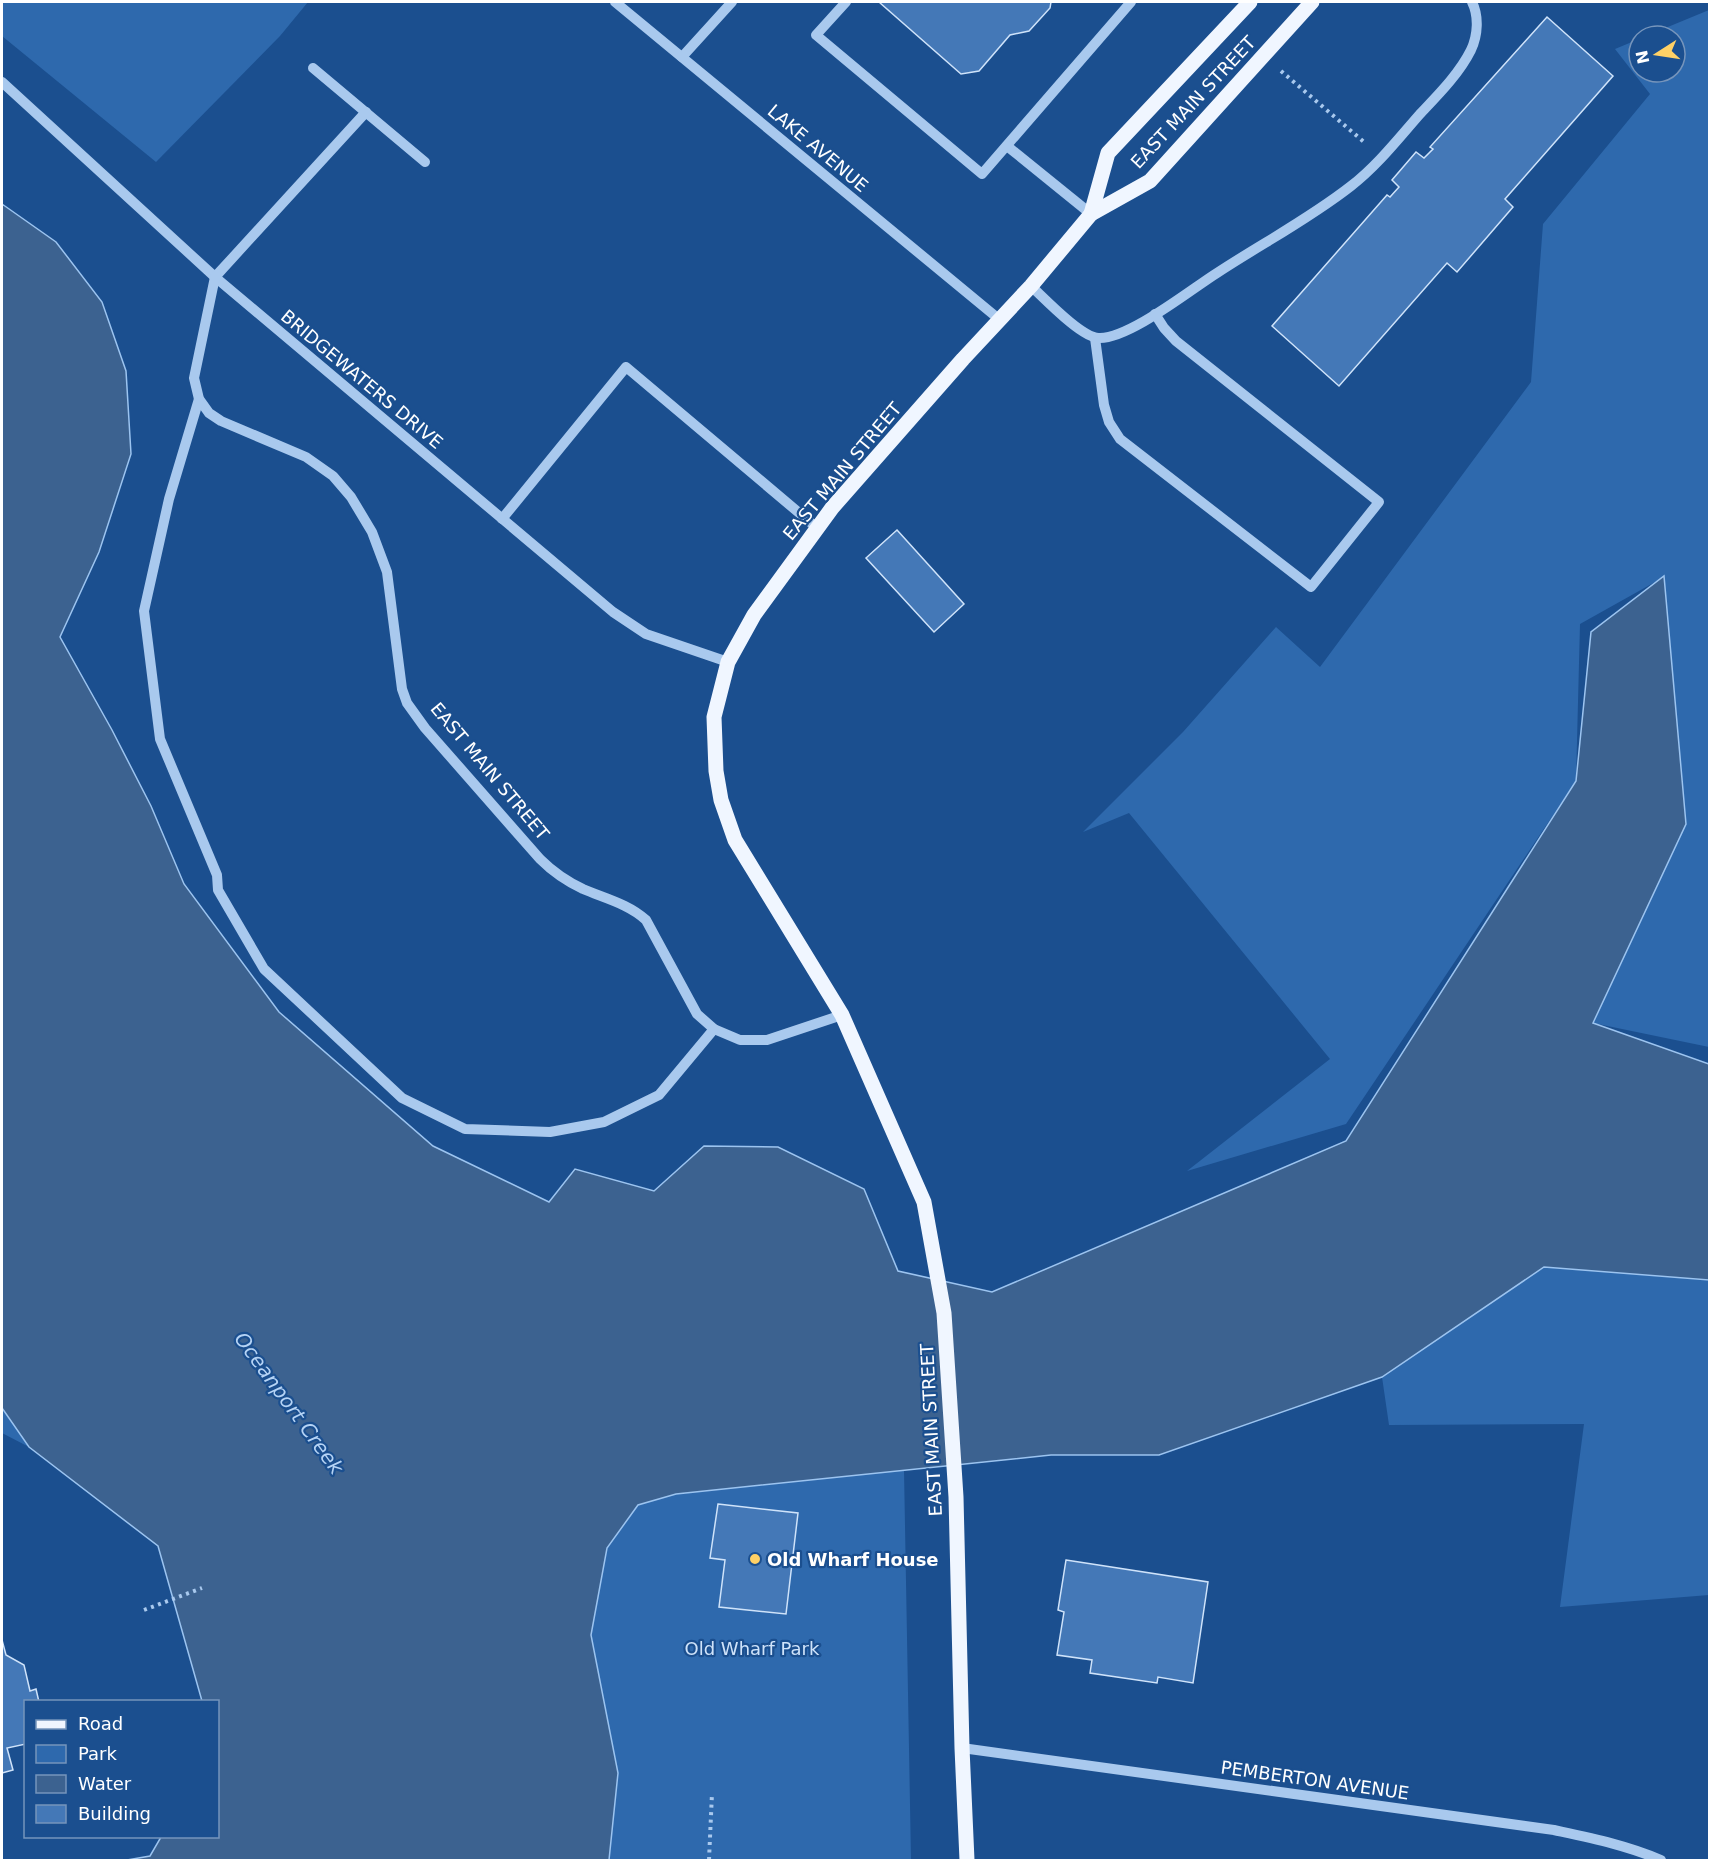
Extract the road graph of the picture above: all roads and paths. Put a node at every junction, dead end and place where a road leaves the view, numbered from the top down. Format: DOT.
graph roads {
  1 [pos="615,2"];
  2 [pos="732,2"];
  3 [pos="846,2"];
  4 [pos="1131,2"];
  5 [pos="1250,2"];
  6 [pos="1312,2"];
  7 [pos="1473,2"];
  8 [pos="682,57"];
  9 [pos="1277,67"];
  10 [pos="313,68"];
  11 [pos="2,82"];
  12 [pos="366,112"];
  13 [pos="1007,146"];
  14 [pos="1369,147"];
  15 [pos="425,162"];
  16 [pos="1091,214"];
  17 [pos="215,277"];
  18 [pos="1031,286"];
  19 [pos="1155,314"];
  20 [pos="1000,320"];
  21 [pos="1095,338"];
  22 [pos="199,399"];
  23 [pos="502,519"];
  24 [pos="817,528"];
  25 [pos="728,662"];
  26 [pos="842,1015"];
  27 [pos="714,1029"];
  28 [pos="202,1588"];
  29 [pos="144,1610"];
  30 [pos="962,1748"];
  31 [pos="712,1793"];
  32 [pos="709,1860"];
  33 [pos="967,1860"];
  34 [pos="1661,1860"];
  1 -- 8 [label="street, LAKE AVENUE"];
  2 -- 8 [label="street"];
  3 -- 13 [label="street"];
  4 -- 13 [label="street"];
  5 -- 16 [label="main road, EAST MAIN STREET"];
  6 -- 16 [label="main road, EAST MAIN STREET"];
  7 -- 19 [label="street"];
  8 -- 20 [label="street, LAKE AVENUE"];
  9 -- 14 [label="path"];
  10 -- 12 [label="street"];
  11 -- 17 [label="street, BRIDGEWATERS DRIVE"];
  12 -- 15 [label="street"];
  12 -- 17 [label="street"];
  13 -- 16 [label="street"];
  16 -- 18 [label="main road, EAST MAIN STREET"];
  17 -- 22 [label="street"];
  17 -- 23 [label="street, BRIDGEWATERS DRIVE"];
  18 -- 20 [label="main road, EAST MAIN STREET"];
  18 -- 21 [label="street"];
  19 -- 21 [label="street"];
  19 -- 21 [label="street"];
  20 -- 24 [label="main road, EAST MAIN STREET"];
  22 -- 27 [label="street, EAST MAIN STREET"];
  22 -- 27 [label="street"];
  23 -- 24 [label="street"];
  23 -- 25 [label="street, BRIDGEWATERS DRIVE"];
  24 -- 25 [label="main road, EAST MAIN STREET"];
  25 -- 26 [label="main road, EAST MAIN STREET"];
  26 -- 27 [label="street, EAST MAIN STREET"];
  26 -- 30 [label="main road, EAST MAIN STREET"];
  28 -- 29 [label="path"];
  30 -- 33 [label="main road, EAST MAIN STREET"];
  30 -- 34 [label="street, PEMBERTON AVENUE"];
  31 -- 32 [label="path"];
}
